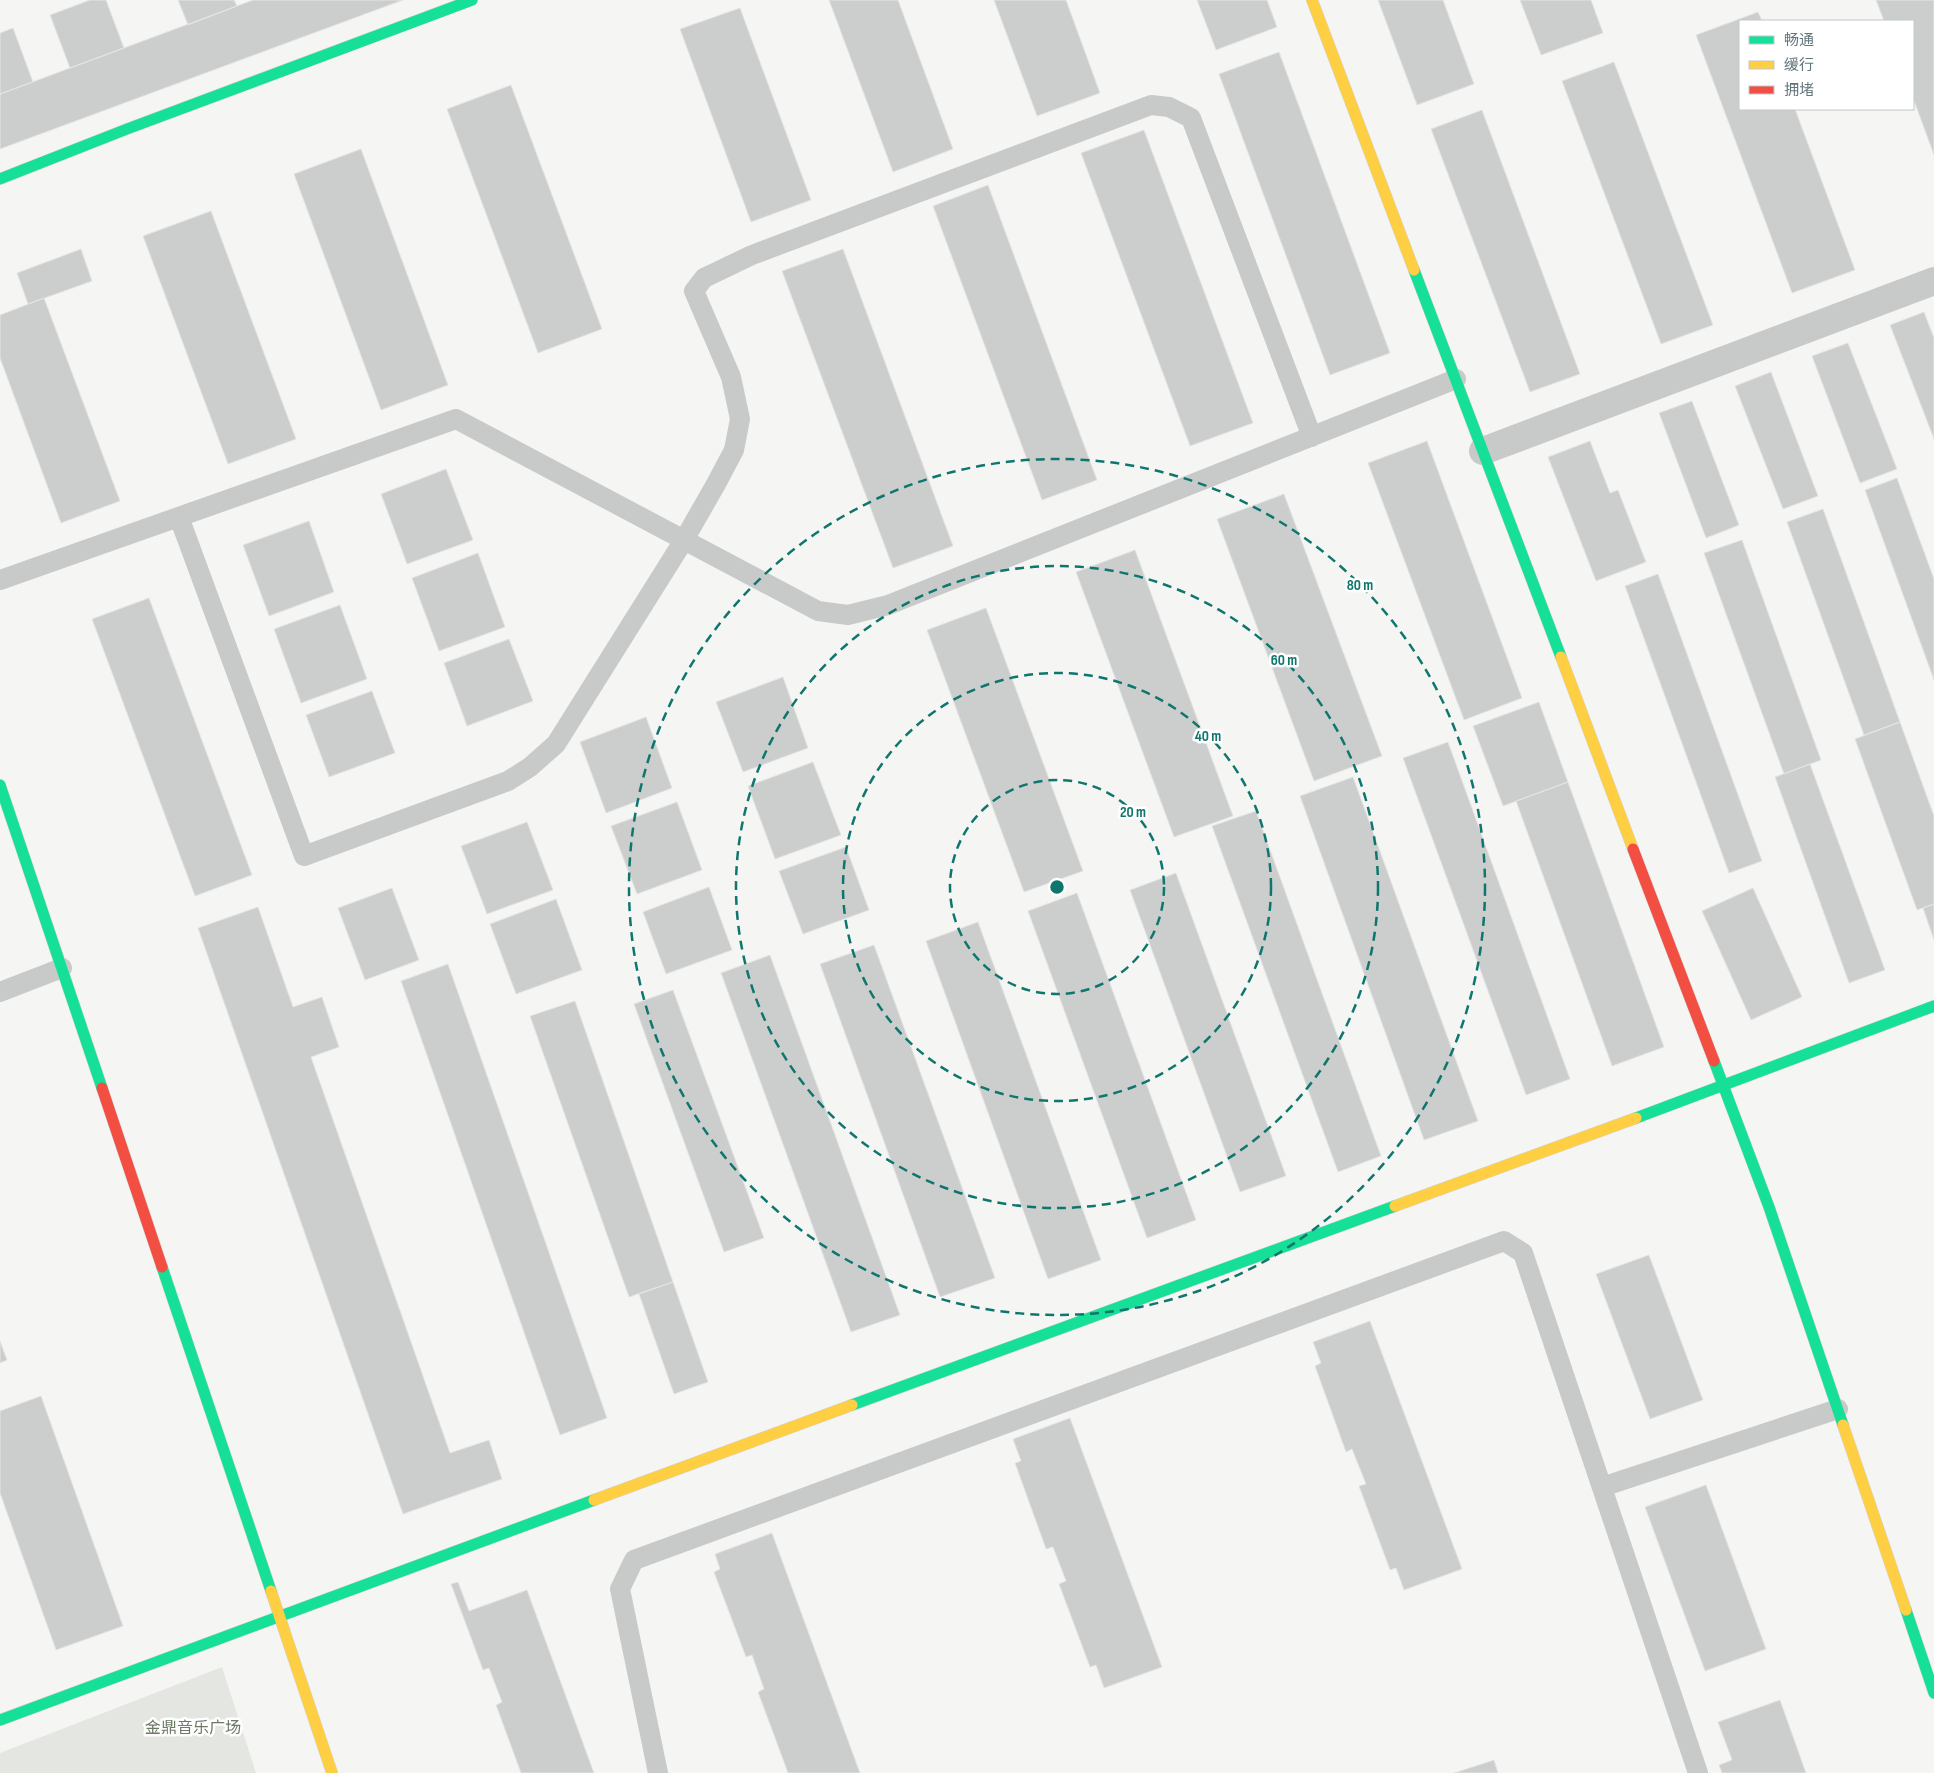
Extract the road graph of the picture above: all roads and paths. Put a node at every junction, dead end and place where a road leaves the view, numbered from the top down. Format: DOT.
graph roads {
  1 [pos="472,0"];
  2 [pos="1312,0"];
  3 [pos="0,179"];
  4 [pos="1934,282"];
  5 [pos="1456,379"];
  6 [pos="1312,437"];
  7 [pos="1483,451"];
  8 [pos="179,517"];
  9 [pos="684,540"];
  10 [pos="0,580"];
  11 [pos="0,785"];
  12 [pos="62,968"];
  13 [pos="0,992"];
  14 [pos="1934,1006"];
  15 [pos="1723,1086"];
  16 [pos="1838,1409"];
  17 [pos="1602,1487"];
  18 [pos="280,1615"];
  19 [pos="1934,1693"];
  20 [pos="0,1720"];
  21 [pos="332,1773"];
  22 [pos="658,1773"];
  23 [pos="1698,1773"];
  1 -- 3 [label="street"];
  2 -- 5 [label="street"];
  4 -- 7 [label="street"];
  5 -- 6 [label="lane"];
  5 -- 7 [label="street"];
  6 -- 9 [label="lane"];
  6 -- 9 [label="lane"];
  7 -- 15 [label="street"];
  8 -- 9 [label="lane"];
  8 -- 9 [label="lane"];
  8 -- 10 [label="lane"];
  11 -- 12 [label="street"];
  12 -- 13 [label="lane"];
  12 -- 18 [label="street"];
  14 -- 15 [label="street"];
  15 -- 16 [label="street"];
  15 -- 18 [label="street"];
  16 -- 17 [label="lane"];
  16 -- 19 [label="street"];
  17 -- 22 [label="lane"];
  17 -- 23 [label="lane"];
  18 -- 20 [label="street"];
  18 -- 21 [label="street"];
}
